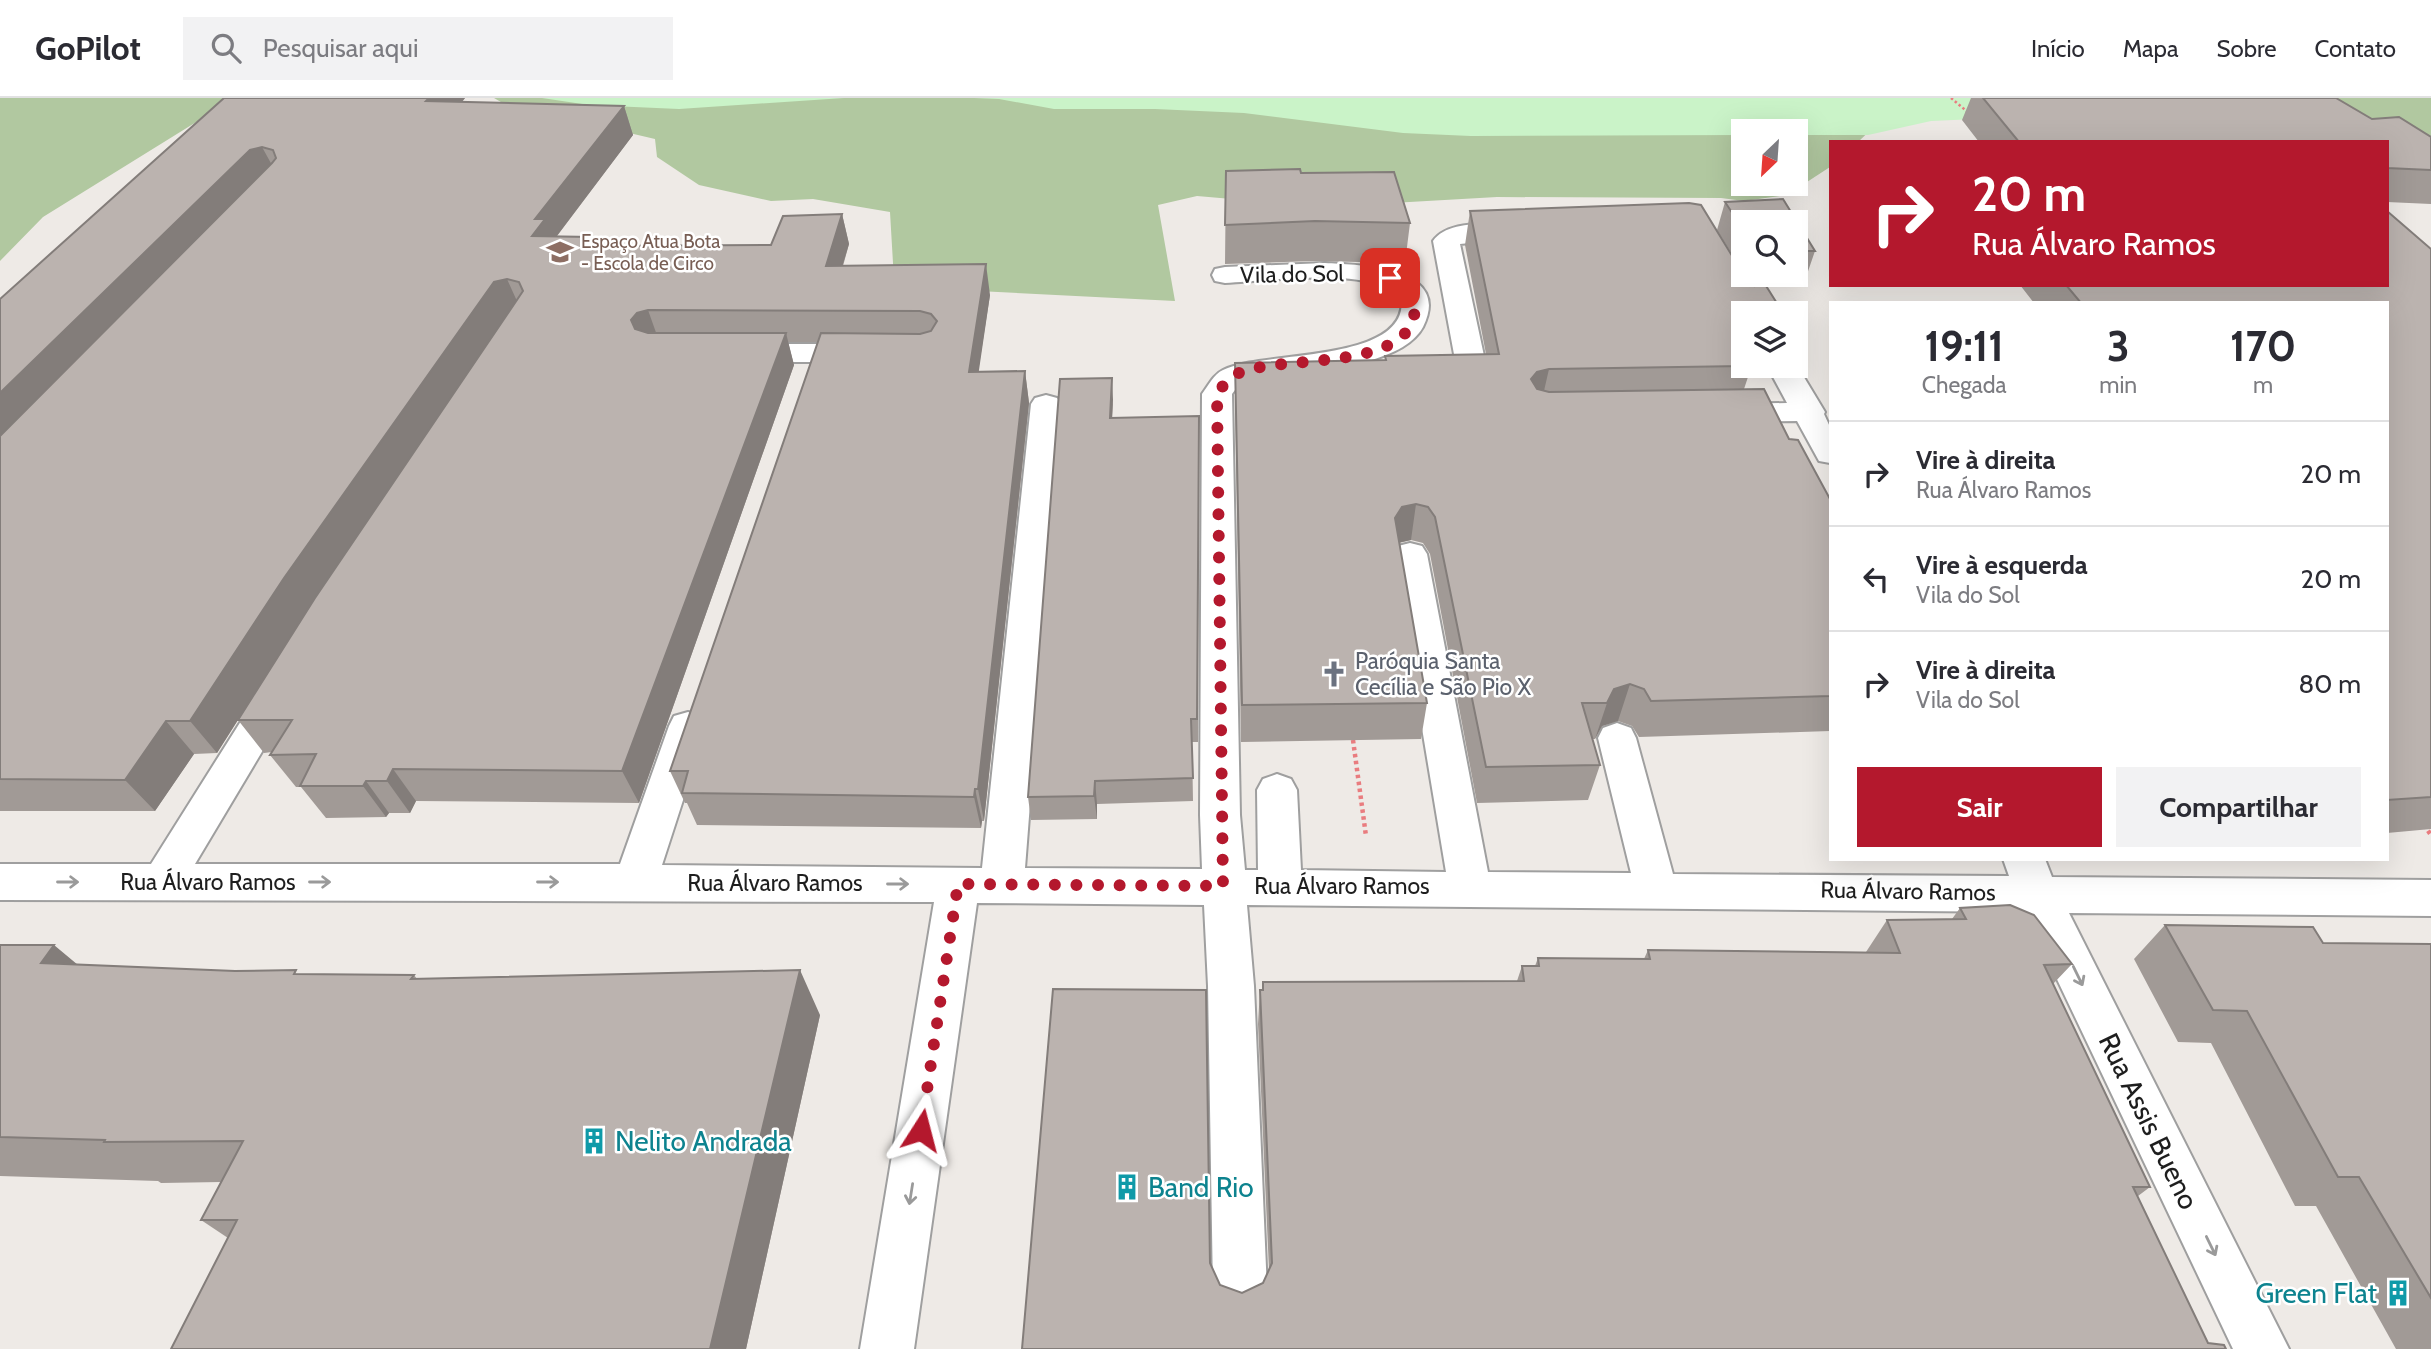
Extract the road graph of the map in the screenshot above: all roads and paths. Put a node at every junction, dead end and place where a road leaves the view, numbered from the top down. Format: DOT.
graph roads {
  1 [pos="1951,98"];
  2 [pos="1972,116"];
  3 [pos="1542,231"];
  4 [pos="1225,275"];
  5 [pos="711,353"];
  6 [pos="898,354"];
  7 [pos="1471,365"];
  8 [pos="1789,378"];
  9 [pos="1046,404"];
  10 [pos="1810,412"];
  11 [pos="1702,413"];
  12 [pos="1829,452"];
  13 [pos="1410,554"];
  14 [pos="293,669"];
  15 [pos="702,687"];
  16 [pos="1617,738"];
  17 [pos="1353,740"];
  18 [pos="1277,790"];
  19 [pos="1364,811"];
  20 [pos="2415,814"];
  21 [pos="2431,835"];
  22 [pos="2030,876"];
  23 [pos="635,881"];
  24 [pos="0,882"];
  25 [pos="162,883"];
  26 [pos="980,885"];
  27 [pos="1223,886"];
  28 [pos="1280,886"];
  29 [pos="1470,887"];
  30 [pos="1656,889"];
  31 [pos="2431,898"];
  32 [pos="1240,1291"];
  33 [pos="887,1349"];
  34 [pos="2262,1349"];
  1 -- 2 [label="path"];
  3 -- 7 [label="street"];
  4 -- 27 [label="street, Vila do Sol"];
  5 -- 6 [label="street"];
  8 -- 10 [label="street"];
  9 -- 26 [label="street"];
  10 -- 11 [label="street"];
  10 -- 12 [label="street"];
  13 -- 29 [label="street"];
  14 -- 25 [label="street"];
  15 -- 23 [label="street"];
  16 -- 30 [label="street"];
  17 -- 19 [label="path"];
  18 -- 28 [label="street"];
  20 -- 21 [label="path"];
  22 -- 30 [label="street, Rua Álvaro Ramos"];
  22 -- 31 [label="street, Rua Álvaro Ramos"];
  22 -- 34 [label="street, Rua Assis Bueno, one-way"];
  25 -- 23 [label="street, Rua Álvaro Ramos, one-way"];
  23 -- 26 [label="street, Rua Álvaro Ramos, one-way"];
  24 -- 25 [label="street, Rua Álvaro Ramos, one-way"];
  26 -- 27 [label="street, Rua Álvaro Ramos"];
  26 -- 33 [label="street, one-way"];
  27 -- 28 [label="street, Rua Álvaro Ramos"];
  27 -- 32 [label="street"];
  28 -- 29 [label="street, Rua Álvaro Ramos"];
  29 -- 30 [label="street, Rua Álvaro Ramos"];
}
